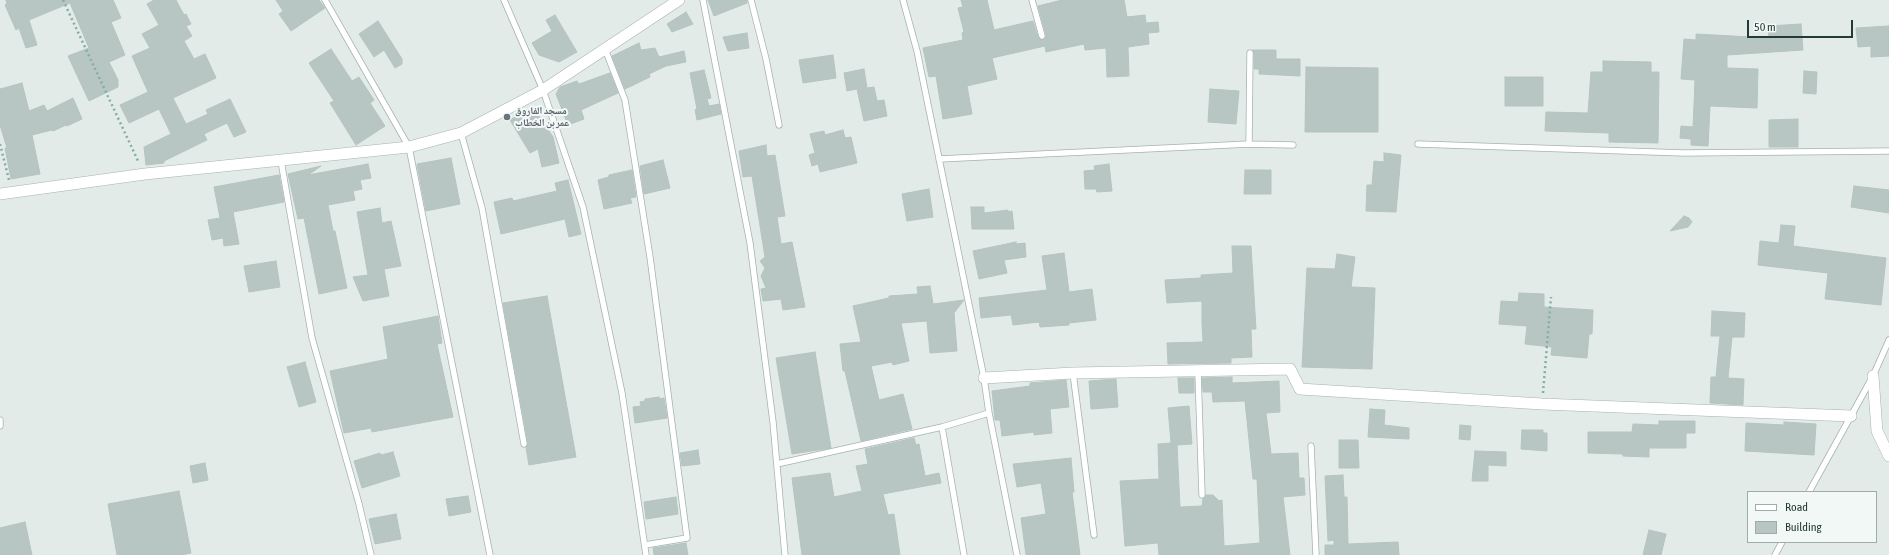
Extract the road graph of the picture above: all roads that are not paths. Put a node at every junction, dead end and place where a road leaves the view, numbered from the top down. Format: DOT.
graph roads {
  1 [pos="325,0"];
  2 [pos="504,0"];
  3 [pos="679,0"];
  4 [pos="703,0"];
  5 [pos="751,0"];
  6 [pos="902,0"];
  7 [pos="1032,0"];
  8 [pos="1042,36"];
  9 [pos="605,49"];
  10 [pos="1250,53"];
  11 [pos="543,90"];
  12 [pos="779,125"];
  13 [pos="461,133"];
  14 [pos="1249,144"];
  15 [pos="1418,144"];
  16 [pos="1294,145"];
  17 [pos="409,147"];
  18 [pos="1889,151"];
  19 [pos="938,159"];
  20 [pos="281,161"];
  21 [pos="0,194"];
  22 [pos="1889,340"];
  23 [pos="1198,372"];
  24 [pos="1073,373"];
  25 [pos="1873,376"];
  26 [pos="984,378"];
  27 [pos="989,413"];
  28 [pos="1851,416"];
  29 [pos="0,420"];
  30 [pos="0,426"];
  31 [pos="942,427"];
  32 [pos="524,444"];
  33 [pos="1310,446"];
  34 [pos="1889,456"];
  35 [pos="777,464"];
  36 [pos="1810,491"];
  37 [pos="1202,495"];
  38 [pos="1094,535"];
  39 [pos="1781,543"];
  40 [pos="645,545"];
  41 [pos="371,555"];
  42 [pos="490,555"];
  43 [pos="646,555"];
  44 [pos="785,555"];
  45 [pos="964,555"];
  46 [pos="1017,555"];
  47 [pos="1316,555"];
  48 [pos="1775,555"];
  1 -- 17 [label="lane"];
  2 -- 11 [label="lane"];
  3 -- 9 [label="street"];
  4 -- 35 [label="lane"];
  5 -- 12 [label="lane"];
  6 -- 19 [label="lane"];
  7 -- 8 [label="lane"];
  9 -- 11 [label="street"];
  9 -- 40 [label="lane"];
  10 -- 14 [label="lane"];
  11 -- 13 [label="street"];
  11 -- 40 [label="lane"];
  13 -- 17 [label="street"];
  13 -- 32 [label="lane"];
  14 -- 16 [label="lane"];
  14 -- 19 [label="lane"];
  15 -- 18 [label="lane"];
  17 -- 20 [label="street"];
  17 -- 42 [label="lane"];
  19 -- 26 [label="lane"];
  20 -- 21 [label="street"];
  20 -- 41 [label="lane"];
  22 -- 25 [label="lane"];
  23 -- 24 [label="street"];
  23 -- 28 [label="street"];
  23 -- 37 [label="lane"];
  24 -- 26 [label="street"];
  24 -- 38 [label="lane"];
  25 -- 28 [label="lane"];
  25 -- 34 [label="street"];
  26 -- 27 [label="lane"];
  27 -- 31 [label="lane"];
  27 -- 46 [label="lane"];
  28 -- 36 [label="lane"];
  29 -- 30 [label="lane"];
  31 -- 35 [label="lane"];
  31 -- 45 [label="lane"];
  33 -- 47 [label="lane"];
  35 -- 44 [label="lane"];
  39 -- 48 [label="lane"];
  40 -- 43 [label="lane"];
}
